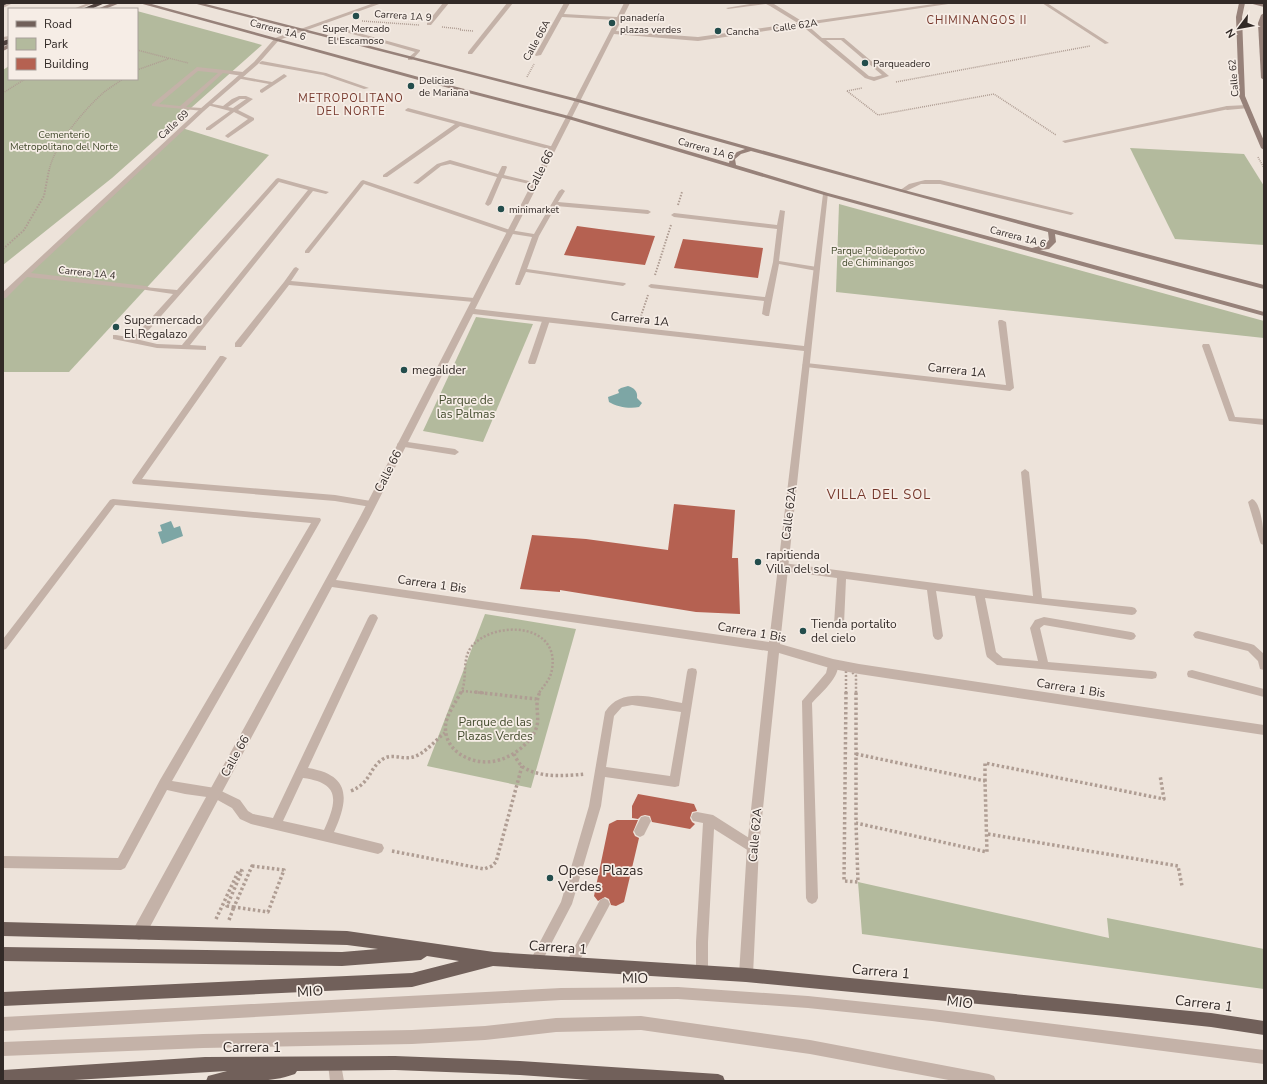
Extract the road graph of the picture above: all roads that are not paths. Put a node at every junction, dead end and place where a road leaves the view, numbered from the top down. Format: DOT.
graph roads {
  1 [pos="12,3"];
  2 [pos="92,3"];
  3 [pos="102,3"];
  4 [pos="117,3"];
  5 [pos="142,3"];
  6 [pos="196,3"];
  7 [pos="358,3"];
  8 [pos="379,3"];
  9 [pos="446,3"];
  10 [pos="510,3"];
  11 [pos="567,3"];
  12 [pos="627,3"];
  13 [pos="952,3"];
  14 [pos="1044,3"];
  15 [pos="1242,3"];
  16 [pos="1252,3"];
  17 [pos="153,4"];
  18 [pos="4,5"];
  19 [pos="1264,5"];
  20 [pos="368,7"];
  21 [pos="78,8"];
  22 [pos="88,8"];
  23 [pos="103,8"];
  24 [pos="728,8"];
  25 [pos="560,15"];
  26 [pos="1264,15"];
  27 [pos="619,19"];
  28 [pos="429,24"];
  29 [pos="803,24"];
  30 [pos="337,28"];
  31 [pos="300,30"];
  32 [pos="613,32"];
  33 [pos="278,39"];
  34 [pos="821,39"];
  35 [pos="7,42"];
  36 [pos="1107,43"];
  37 [pos="3,49"];
  38 [pos="470,53"];
  39 [pos="538,55"];
  40 [pos="410,59"];
  41 [pos="260,63"];
  42 [pos="222,72"];
  43 [pos="241,76"];
  44 [pos="284,76"];
  45 [pos="1264,78"];
  46 [pos="272,83"];
  47 [pos="366,88"];
  48 [pos="262,91"];
  49 [pos="576,100"];
  50 [pos="208,104"];
  51 [pos="225,107"];
  52 [pos="1247,107"];
  53 [pos="181,108"];
  54 [pos="1227,108"];
  55 [pos="202,110"];
  56 [pos="234,110"];
  57 [pos="408,110"];
  58 [pos="567,118"];
  59 [pos="458,124"];
  60 [pos="208,129"];
  61 [pos="228,136"];
  62 [pos="1065,141"];
  63 [pos="552,148"];
  64 [pos="1264,148"];
  65 [pos="751,149"];
  66 [pos="733,166"];
  67 [pos="504,167"];
  68 [pos="385,176"];
  69 [pos="500,176"];
  70 [pos="416,183"];
  71 [pos="534,183"];
  72 [pos="312,189"];
  73 [pos="562,191"];
  74 [pos="902,191"];
  75 [pos="326,192"];
  76 [pos="826,194"];
  77 [pos="488,204"];
  78 [pos="555,204"];
  79 [pos="782,211"];
  80 [pos="648,212"];
  81 [pos="1071,213"];
  82 [pos="674,215"];
  83 [pos="780,227"];
  84 [pos="1051,231"];
  85 [pos="509,232"];
  86 [pos="536,236"];
  87 [pos="1032,250"];
  88 [pos="307,252"];
  89 [pos="776,262"];
  90 [pos="296,269"];
  91 [pos="817,269"];
  92 [pos="523,270"];
  93 [pos="25,275"];
  94 [pos="287,283"];
  95 [pos="518,284"];
  96 [pos="623,284"];
  97 [pos="651,286"];
  98 [pos="1264,286"];
  99 [pos="146,288"];
  100 [pos="177,292"];
  101 [pos="3,296"];
  102 [pos="768,299"];
  103 [pos="474,300"];
  104 [pos="469,311"];
  105 [pos="766,314"];
  106 [pos="1264,314"];
  107 [pos="546,320"];
  108 [pos="1002,322"];
  109 [pos="116,337"];
  110 [pos="135,340"];
  111 [pos="238,344"];
  112 [pos="185,346"];
  113 [pos="1206,346"];
  114 [pos="203,348"];
  115 [pos="808,349"];
  116 [pos="223,358"];
  117 [pos="532,362"];
  118 [pos="806,365"];
  119 [pos="1264,422"];
  120 [pos="402,444"];
  121 [pos="455,452"];
  122 [pos="1025,472"];
  123 [pos="1252,502"];
  124 [pos="371,504"];
  125 [pos="1264,542"];
  126 [pos="783,567"];
  127 [pos="842,575"];
  128 [pos="330,583"];
  129 [pos="931,587"];
  130 [pos="979,593"];
  131 [pos="1038,601"];
  132 [pos="1132,611"];
  133 [pos="373,618"];
  134 [pos="839,624"];
  135 [pos="1198,635"];
  136 [pos="938,636"];
  137 [pos="1131,636"];
  138 [pos="3,646"];
  139 [pos="774,647"];
  140 [pos="833,664"];
  141 [pos="1044,665"];
  142 [pos="1264,666"];
  143 [pos="692,672"];
  144 [pos="1192,674"];
  145 [pos="1152,675"];
  146 [pos="1264,693"];
  147 [pos="685,708"];
  148 [pos="1264,730"];
  149 [pos="600,771"];
  150 [pos="300,772"];
  151 [pos="164,784"];
  152 [pos="215,793"];
  153 [pos="276,824"];
  154 [pos="327,836"];
  155 [pos="753,847"];
  156 [pos="378,848"];
  157 [pos="3,862"];
  158 [pos="812,898"];
  159 [pos="604,904"];
  160 [pos="3,930"];
  161 [pos="139,933"];
  162 [pos="439,951"];
  163 [pos="3,954"];
  164 [pos="494,959"];
  165 [pos="536,963"];
  166 [pos="571,965"];
  167 [pos="702,973"];
  168 [pos="746,975"];
  169 [pos="3,999"];
  170 [pos="3,1024"];
  171 [pos="1264,1028"];
  172 [pos="3,1049"];
  173 [pos="1264,1057"];
  174 [pos="330,1064"];
  175 [pos="3,1078"];
  176 [pos="213,1081"];
  177 [pos="337,1081"];
  178 [pos="718,1081"];
  179 [pos="989,1081"];
  1 -- 18 [label="lane"];
  2 -- 21 [label="lane"];
  3 -- 22 [label="highway"];
  4 -- 23 [label="street"];
  5 -- 17 [label="street, Carrera 1A 6"];
  6 -- 31 [label="street, Carrera 1A 6"];
  7 -- 20 [label="street, Carrera 1A 9"];
  8 -- 20 [label="street, Calle 69"];
  9 -- 28 [label="street"];
  10 -- 38 [label="street"];
  11 -- 25 [label="street, Calle 66A"];
  12 -- 27 [label="street, Calle 66"];
  13 -- 29 [label="street, Calle 62A"];
  14 -- 36 [label="lane"];
  15 -- 52 [label="street, Calle 62"];
  16 -- 19 [label="street"];
  17 -- 33 [label="street, Carrera 1A 6"];
  20 -- 31 [label="street, Calle 69"];
  24 -- 29 [label="lane"];
  25 -- 27 [label="street"];
  25 -- 39 [label="street, Calle 66A"];
  26 -- 45 [label="street"];
  27 -- 32 [label="street, Calle 66"];
  29 -- 32 [label="street, Calle 62A"];
  29 -- 34 [label="lane"];
  30 -- 40 [label="lane"];
  31 -- 33 [label="street, Calle 69"];
  31 -- 40 [label="street, Carrera 1A 6"];
  32 -- 49 [label="street, Calle 66"];
  33 -- 41 [label="street, Calle 69"];
  33 -- 58 [label="street, Carrera 1A 6"];
  34 -- 34 [label="lane"];
  35 -- 37 [label="street"];
  40 -- 49 [label="street, Carrera 1A 6"];
  41 -- 43 [label="street, Calle 69"];
  41 -- 47 [label="lane"];
  42 -- 43 [label="lane"];
  42 -- 53 [label="lane"];
  42 -- 53 [label="lane"];
  43 -- 46 [label="lane"];
  43 -- 50 [label="street, Calle 69"];
  44 -- 46 [label="lane"];
  46 -- 48 [label="lane"];
  49 -- 58 [label="street, Calle 66"];
  49 -- 65 [label="street, Carrera 1A 6"];
  50 -- 51 [label="lane"];
  50 -- 55 [label="street, Calle 69"];
  51 -- 56 [label="lane"];
  51 -- 56 [label="lane"];
  52 -- 54 [label="street"];
  52 -- 64 [label="street, Calle 62"];
  53 -- 55 [label="lane"];
  54 -- 62 [label="lane"];
  55 -- 93 [label="street, Calle 69"];
  56 -- 60 [label="lane"];
  56 -- 61 [label="lane"];
  57 -- 59 [label="lane"];
  58 -- 63 [label="street, Calle 66"];
  58 -- 66 [label="street, Carrera 1A 6"];
  59 -- 63 [label="lane"];
  59 -- 68 [label="lane"];
  63 -- 71 [label="street, Calle 66"];
  65 -- 66 [label="street"];
  65 -- 74 [label="street, Carrera 1A 6"];
  66 -- 76 [label="street, Carrera 1A 6"];
  67 -- 69 [label="lane"];
  69 -- 70 [label="lane"];
  69 -- 71 [label="lane"];
  69 -- 77 [label="lane"];
  71 -- 85 [label="street, Calle 66"];
  72 -- 75 [label="lane"];
  72 -- 100 [label="lane"];
  72 -- 112 [label="lane"];
  73 -- 78 [label="lane"];
  74 -- 81 [label="lane"];
  74 -- 84 [label="street, Carrera 1A 6"];
  76 -- 87 [label="street, Carrera 1A 6"];
  76 -- 91 [label="street, Calle 62A"];
  78 -- 80 [label="lane"];
  78 -- 86 [label="lane"];
  79 -- 83 [label="lane"];
  82 -- 83 [label="lane"];
  83 -- 89 [label="lane"];
  84 -- 87 [label="street"];
  84 -- 98 [label="street, Carrera 1A 6"];
  85 -- 86 [label="lane"];
  85 -- 88 [label="lane"];
  85 -- 103 [label="street, Calle 66"];
  86 -- 92 [label="lane"];
  87 -- 106 [label="street, Carrera 1A 6"];
  89 -- 91 [label="lane"];
  89 -- 102 [label="lane"];
  90 -- 94 [label="lane"];
  91 -- 115 [label="street, Calle 62A"];
  92 -- 95 [label="lane"];
  92 -- 96 [label="lane"];
  93 -- 99 [label="street, Carrera 1A 4"];
  93 -- 101 [label="street, Calle 69"];
  94 -- 103 [label="lane"];
  94 -- 111 [label="lane"];
  97 -- 102 [label="lane"];
  99 -- 100 [label="lane"];
  100 -- 110 [label="lane"];
  102 -- 105 [label="lane"];
  103 -- 104 [label="street, Calle 66"];
  104 -- 107 [label="street, Carrera 1A"];
  104 -- 120 [label="street, Calle 66"];
  107 -- 115 [label="street, Carrera 1A"];
  107 -- 117 [label="lane"];
  108 -- 118 [label="lane, Carrera 1A"];
  109 -- 110 [label="lane"];
  110 -- 112 [label="lane"];
  112 -- 114 [label="lane"];
  113 -- 119 [label="lane"];
  115 -- 118 [label="street, Calle 62A"];
  116 -- 124 [label="lane"];
  118 -- 126 [label="street, Calle 62A"];
  120 -- 121 [label="lane"];
  120 -- 124 [label="street, Calle 66"];
  122 -- 131 [label="lane"];
  123 -- 125 [label="lane"];
  124 -- 128 [label="street, Calle 66"];
  126 -- 127 [label="lane"];
  126 -- 139 [label="street, Calle 62A"];
  127 -- 129 [label="lane"];
  127 -- 134 [label="lane"];
  128 -- 139 [label="street, Carrera 1 Bis"];
  128 -- 152 [label="street, Calle 66"];
  129 -- 130 [label="lane"];
  129 -- 136 [label="lane"];
  130 -- 131 [label="lane"];
  130 -- 141 [label="lane"];
  131 -- 132 [label="lane"];
  133 -- 150 [label="lane"];
  135 -- 142 [label="lane"];
  137 -- 141 [label="lane"];
  138 -- 151 [label="lane"];
  139 -- 140 [label="street, Carrera 1 Bis"];
  139 -- 155 [label="street, Calle 62A"];
  140 -- 148 [label="street, Carrera 1 Bis"];
  140 -- 158 [label="lane"];
  141 -- 145 [label="lane"];
  143 -- 147 [label="lane"];
  144 -- 146 [label="lane"];
  147 -- 149 [label="lane"];
  147 -- 149 [label="lane"];
  149 -- 165 [label="lane"];
  150 -- 153 [label="lane"];
  150 -- 154 [label="lane"];
  151 -- 152 [label="lane"];
  151 -- 157 [label="lane"];
  152 -- 153 [label="lane"];
  152 -- 161 [label="street, Calle 66"];
  153 -- 154 [label="lane"];
  154 -- 156 [label="lane"];
  155 -- 167 [label="lane"];
  155 -- 168 [label="street, Calle 62A"];
  159 -- 166 [label="lane"];
  160 -- 161 [label="main road, Carrera 1"];
  161 -- 162 [label="main road, Carrera 1"];
  162 -- 163 [label="main road"];
  162 -- 164 [label="main road, Carrera 1"];
  164 -- 165 [label="main road, Carrera 1"];
  164 -- 169 [label="main road, Carrera 1"];
  165 -- 166 [label="main road, Carrera 1"];
  166 -- 167 [label="main road, Carrera 1"];
  167 -- 168 [label="main road, Carrera 1"];
  168 -- 171 [label="main road, Carrera 1"];
  170 -- 173 [label="lane, MIO"];
  172 -- 179 [label="lane"];
  174 -- 175 [label="main road, Carrera 1"];
  174 -- 176 [label="main road"];
  174 -- 177 [label="street"];
  174 -- 178 [label="main road, Carrera 1"];
}
